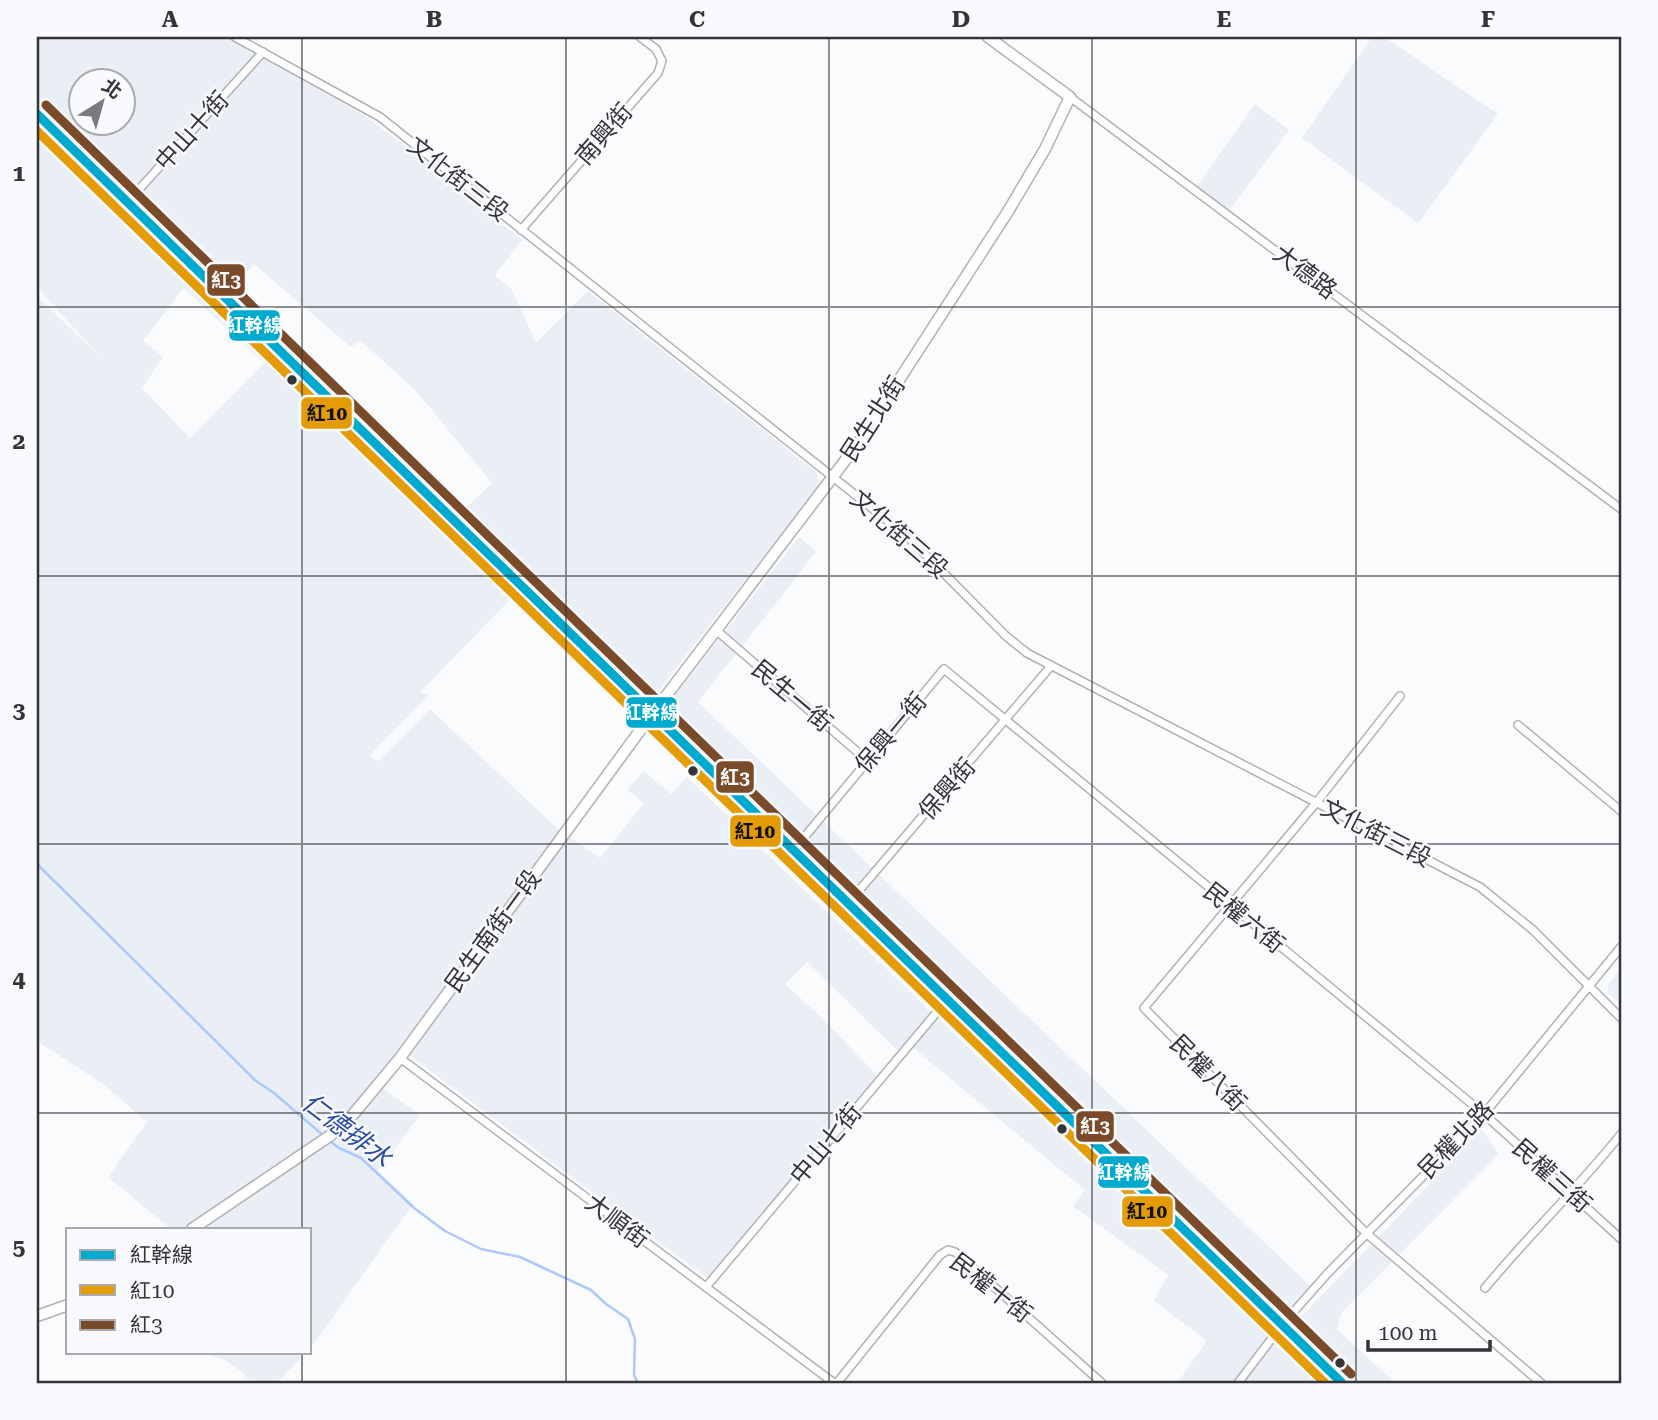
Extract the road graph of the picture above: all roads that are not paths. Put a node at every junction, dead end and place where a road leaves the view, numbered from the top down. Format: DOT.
graph roads {
  1 [pos="235,37"];
  2 [pos="640,37"];
  3 [pos="988,37"];
  4 [pos="263,52"];
  5 [pos="1070,97"];
  6 [pos="37,114"];
  7 [pos="37,127"];
  8 [pos="125,205"];
  9 [pos="521,229"];
  10 [pos="834,478"];
  11 [pos="1621,509"];
  12 [pos="716,631"];
  13 [pos="1051,667"];
  14 [pos="1400,696"];
  15 [pos="650,716"];
  16 [pos="1005,721"];
  17 [pos="1518,725"];
  18 [pos="868,761"];
  19 [pos="1317,803"];
  20 [pos="1621,811"];
  21 [pos="791,854"];
  22 [pos="1230,906"];
  23 [pos="844,907"];
  24 [pos="1621,947"];
  25 [pos="1589,986"];
  26 [pos="942,1005"];
  27 [pos="1621,1018"];
  28 [pos="400,1058"];
  29 [pos="1484,1114"];
  30 [pos="1621,1134"];
  31 [pos="1571,1194"];
  32 [pos="193,1228"];
  33 [pos="1366,1233"];
  34 [pos="1621,1239"];
  35 [pos="706,1287"];
  36 [pos="1485,1289"];
  37 [pos="66,1306"];
  38 [pos="37,1316"];
  39 [pos="1279,1329"];
  40 [pos="836,1383"];
  41 [pos="1102,1383"];
  42 [pos="1238,1383"];
  43 [pos="1327,1383"];
  44 [pos="1342,1383"];
  45 [pos="1541,1383"];
  1 -- 4 [label="street, 文化街三段"];
  2 -- 9 [label="street, 南興街"];
  3 -- 5 [label="street, 大德路"];
  4 -- 8 [label="street, 中山十街"];
  4 -- 9 [label="street, 文化街三段"];
  5 -- 10 [label="street, 民生北街"];
  5 -- 11 [label="street, 大德路"];
  6 -- 8 [label="main road"];
  7 -- 8 [label="main road"];
  8 -- 15 [label="main road"];
  9 -- 10 [label="street, 文化街三段"];
  10 -- 12 [label="street, 民生北街"];
  10 -- 13 [label="street, 文化街三段"];
  12 -- 15 [label="street, 民生北街"];
  12 -- 18 [label="street, 民生一街"];
  13 -- 16 [label="street, 保興街"];
  13 -- 19 [label="street, 文化街三段"];
  14 -- 19 [label="street"];
  15 -- 21 [label="main road"];
  15 -- 28 [label="street, 民生南街一段"];
  16 -- 18 [label="street, 保興一街"];
  16 -- 22 [label="street, 民權六街"];
  16 -- 23 [label="street, 保興街"];
  17 -- 20 [label="street"];
  18 -- 21 [label="street, 保興一街"];
  19 -- 22 [label="street"];
  19 -- 25 [label="street, 文化街三段"];
  21 -- 23 [label="main road"];
  22 -- 29 [label="street, 民權六街"];
  22 -- 33 [label="street, 民權八街"];
  23 -- 26 [label="main road"];
  24 -- 25 [label="street, 民權北路"];
  25 -- 27 [label="street, 文化街三段"];
  25 -- 29 [label="street, 民權北路"];
  26 -- 35 [label="street, 中山七街"];
  26 -- 39 [label="main road"];
  28 -- 32 [label="street, 民生南街一段"];
  28 -- 35 [label="street, 大順街"];
  29 -- 31 [label="street, 民權三街"];
  29 -- 33 [label="street, 民權北路"];
  30 -- 31 [label="street"];
  31 -- 34 [label="street, 民權三街"];
  31 -- 36 [label="street"];
  33 -- 39 [label="street, 民權北路"];
  33 -- 45 [label="street"];
  35 -- 40 [label="street, 大順街"];
  37 -- 38 [label="street"];
  39 -- 42 [label="street, 民權北路"];
  39 -- 43 [label="main road"];
  39 -- 44 [label="main road"];
  40 -- 41 [label="street, 民權十街"];
}
